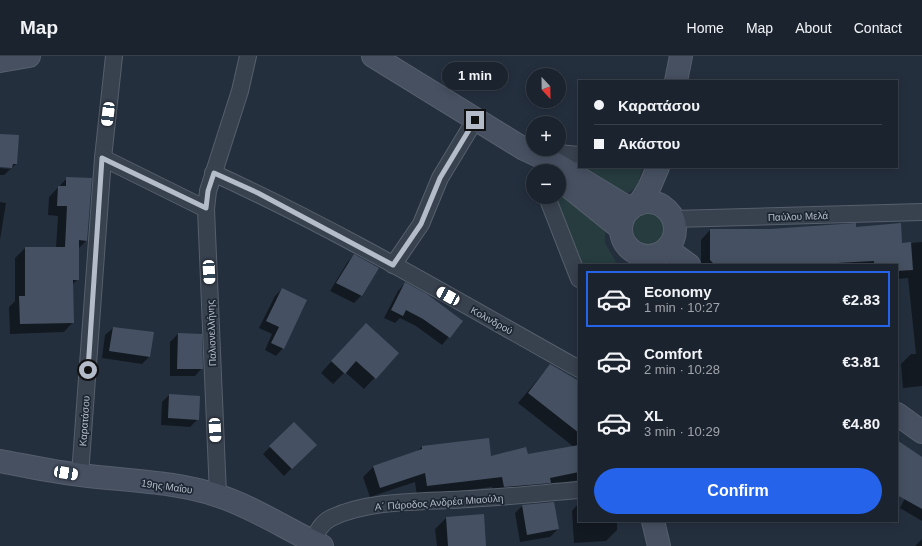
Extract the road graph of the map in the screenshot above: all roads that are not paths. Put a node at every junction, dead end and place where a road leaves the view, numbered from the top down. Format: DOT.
graph roads {
  1 [pos="29,56"];
  2 [pos="114,56"];
  3 [pos="248,56"];
  4 [pos="373,56"];
  5 [pos="681,56"];
  6 [pos="0,60"];
  7 [pos="676,80"];
  8 [pos="475,120"];
  9 [pos="526,150"];
  10 [pos="566,154"];
  11 [pos="578,155"];
  12 [pos="533,156"];
  13 [pos="538,156"];
  14 [pos="102,158"];
  15 [pos="542,164"];
  16 [pos="657,171"];
  17 [pos="214,173"];
  18 [pos="566,185"];
  19 [pos="549,204"];
  20 [pos="634,206"];
  21 [pos="206,208"];
  22 [pos="922,212"];
  23 [pos="670,213"];
  24 [pos="621,229"];
  25 [pos="667,249"];
  26 [pos="634,259"];
  27 [pos="688,264"];
  28 [pos="393,265"];
  29 [pos="578,277"];
  30 [pos="578,368"];
  31 [pos="898,415"];
  32 [pos="922,432"];
  33 [pos="0,461"];
  34 [pos="80,475"];
  35 [pos="578,490"];
  36 [pos="218,496"];
  37 [pos="653,522"];
  38 [pos="319,545"];
  39 [pos="659,546"];
  1 -- 6 [label="main road"];
  2 -- 14 [label="street, Καρατάσου"];
  3 -- 17 [label="street, Παλιονελλήνης"];
  4 -- 8 [label="main road"];
  5 -- 7 [label="main road"];
  8 -- 9 [label="main road"];
  8 -- 28 [label="street"];
  10 -- 11 [label="street"];
  12 -- 15 [label="main road"];
  13 -- 20 [label="main road"];
  14 -- 21 [label="street"];
  14 -- 34 [label="street, Καρατάσου"];
  16 -- 20 [label="main road"];
  16 -- 23 [label="main road"];
  17 -- 21 [label="street, Παλιονελλήνης"];
  17 -- 28 [label="street, Κολινδρού"];
  18 -- 24 [label="main road"];
  19 -- 29 [label="street"];
  20 -- 23 [label="main road"];
  20 -- 24 [label="main road"];
  21 -- 36 [label="street, Παλιονελλήνης"];
  22 -- 23 [label="street, Παύλου Μελά"];
  23 -- 25 [label="main road"];
  24 -- 26 [label="main road"];
  25 -- 26 [label="main road"];
  25 -- 27 [label="main road"];
  28 -- 30 [label="street, Κολινδρού"];
  31 -- 32 [label="main road"];
  33 -- 34 [label="main road, 19ης Μαΐου"];
  34 -- 36 [label="main road, 19ης Μαΐου"];
  35 -- 38 [label="street, Α΄ Πάροδος Ανδρέα Μιαούλη"];
  36 -- 38 [label="main road, 19ης Μαΐου"];
  37 -- 39 [label="main road"];
}
